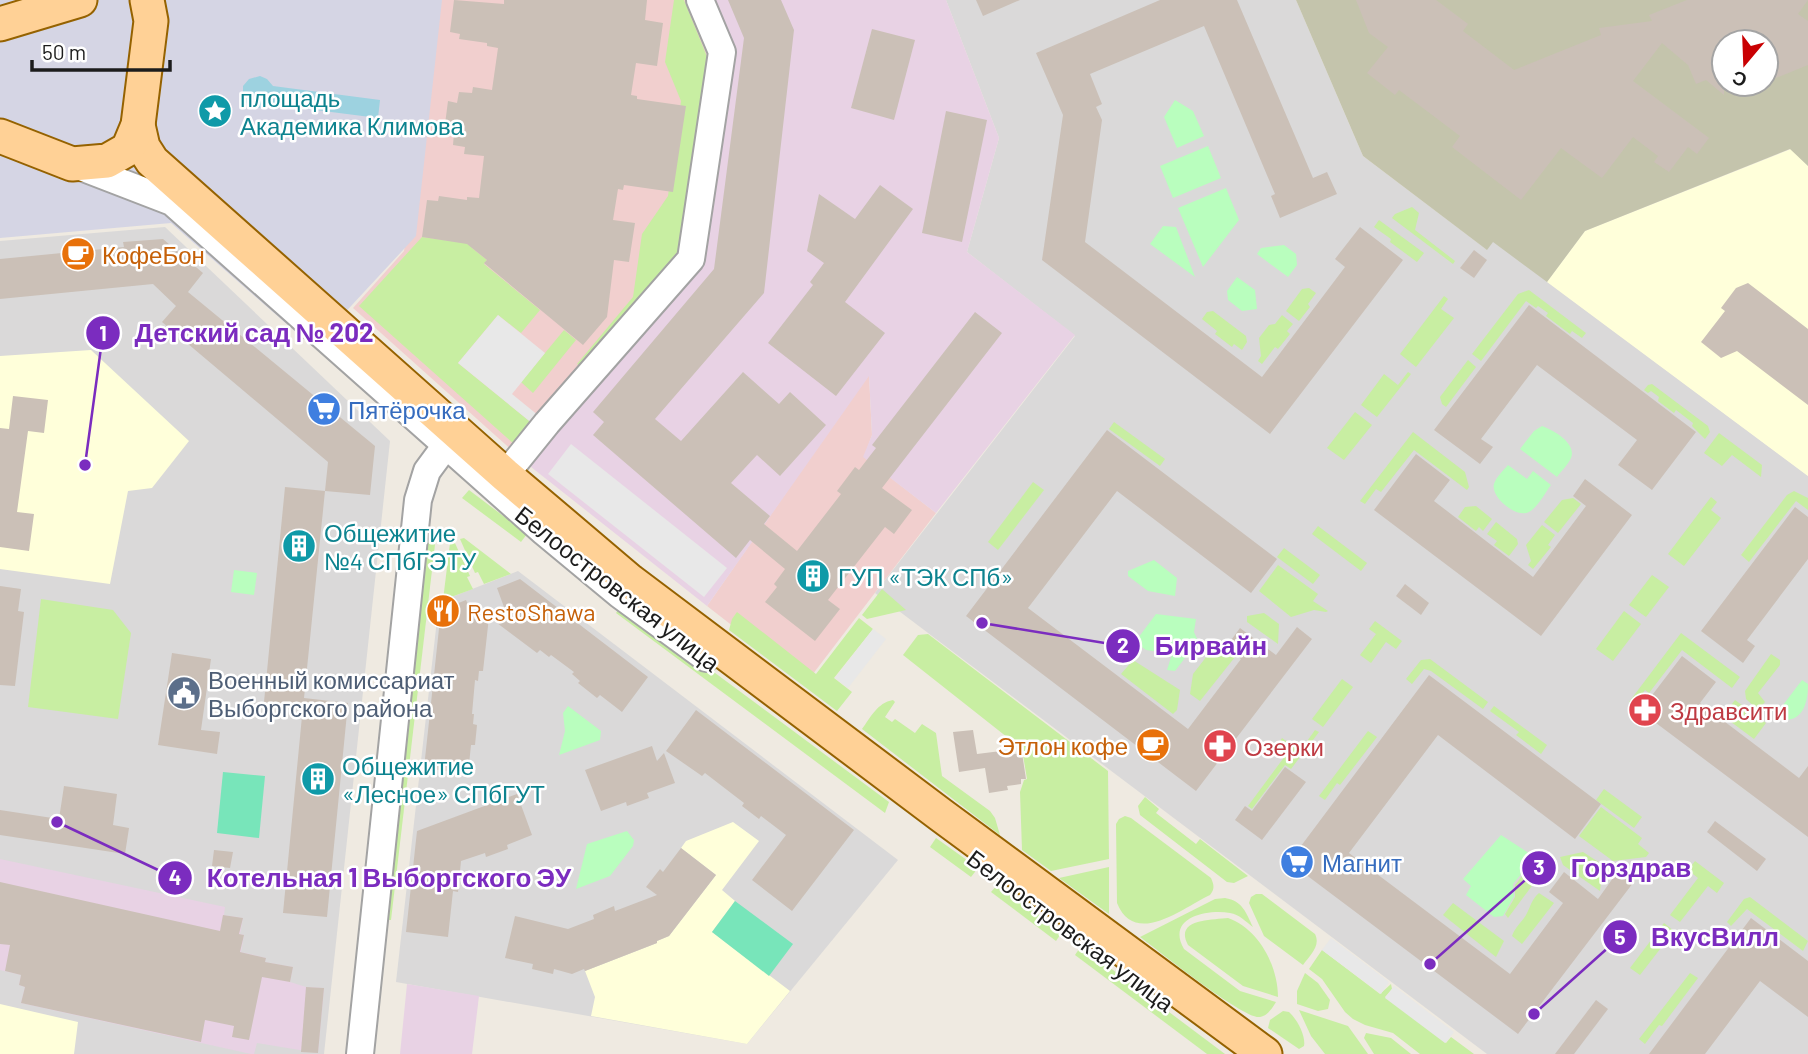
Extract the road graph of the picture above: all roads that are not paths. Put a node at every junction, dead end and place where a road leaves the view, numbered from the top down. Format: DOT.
graph roads {
  1 [pos="80,0"];
  2 [pos="147,0"];
  3 [pos="700,0"];
  4 [pos="0,24"];
  5 [pos="138,125"];
  6 [pos="0,136"];
  7 [pos="72,164"];
  8 [pos="450,438"];
  9 [pos="505,475"];
  10 [pos="360,1054"];
  11 [pos="1238,1054"];
  12 [pos="1265,1054"];
  1 -- 4 [label="main road"];
  2 -- 5 [label="main road"];
  3 -- 9 [label="street"];
  5 -- 7 [label="main road"];
  5 -- 8 [label="main road, Белоостровская улица"];
  6 -- 7 [label="main road, Белоостровская улица"];
  7 -- 8 [label="street, Белоостровская улица"];
  8 -- 9 [label="main road, Белоостровская улица"];
  8 -- 10 [label="street"];
  8 -- 11 [label="street, Белоостровская улица"];
  9 -- 12 [label="main road, Белоостровская улица"];
}
